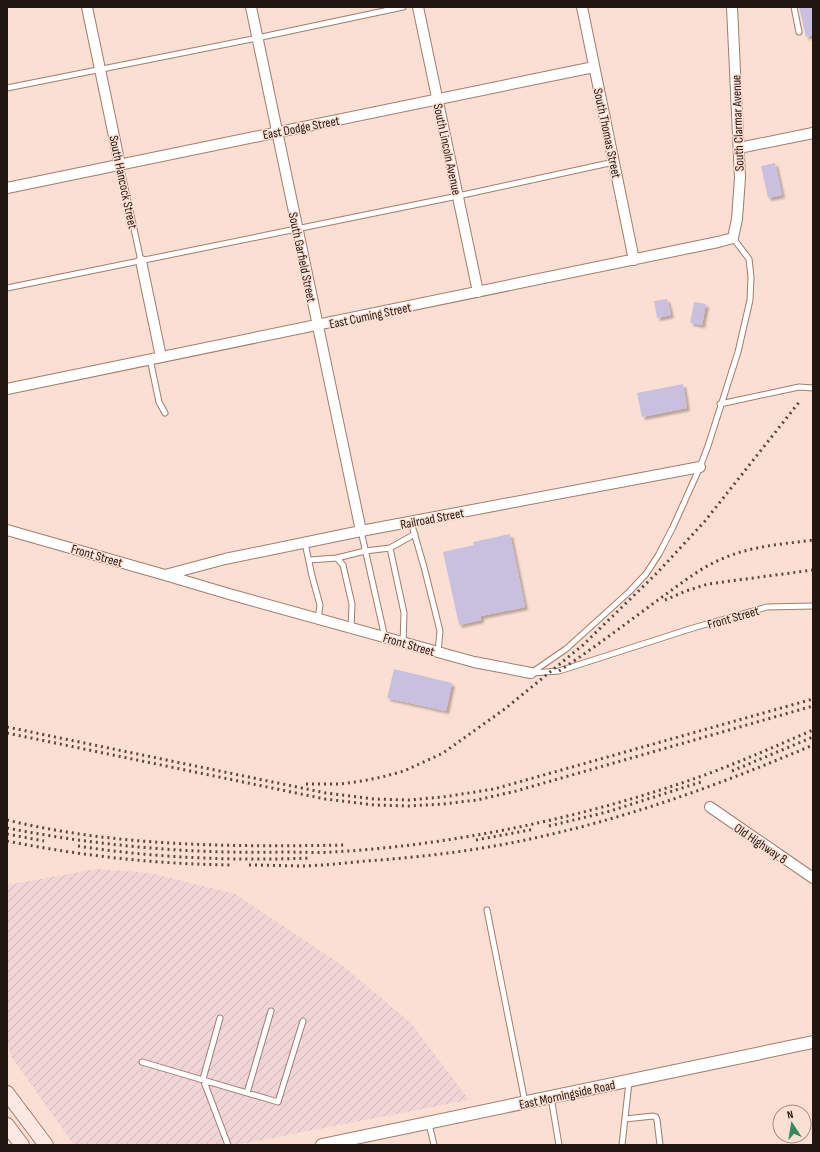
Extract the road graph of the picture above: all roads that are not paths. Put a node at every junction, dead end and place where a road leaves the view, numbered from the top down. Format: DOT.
graph roads {
  1 [pos="87,7"];
  2 [pos="251,7"];
  3 [pos="403,7"];
  4 [pos="418,7"];
  5 [pos="582,7"];
  6 [pos="732,7"];
  7 [pos="794,7"];
  8 [pos="799,32"];
  9 [pos="257,38"];
  10 [pos="594,67"];
  11 [pos="100,70"];
  12 [pos="7,88"];
  13 [pos="438,100"];
  14 [pos="276,132"];
  15 [pos="813,133"];
  16 [pos="739,148"];
  17 [pos="614,162"];
  18 [pos="120,165"];
  19 [pos="7,188"];
  20 [pos="458,196"];
  21 [pos="297,228"];
  22 [pos="733,238"];
  23 [pos="141,260"];
  24 [pos="634,260"];
  25 [pos="7,288"];
  26 [pos="478,292"];
  27 [pos="318,326"];
  28 [pos="161,357"];
  29 [pos="150,359"];
  30 [pos="813,388"];
  31 [pos="7,389"];
  32 [pos="720,404"];
  33 [pos="165,413"];
  34 [pos="700,467"];
  35 [pos="411,522"];
  36 [pos="7,530"];
  37 [pos="362,531"];
  38 [pos="415,534"];
  39 [pos="305,543"];
  40 [pos="390,548"];
  41 [pos="366,550"];
  42 [pos="338,558"];
  43 [pos="308,560"];
  44 [pos="165,574"];
  45 [pos="813,606"];
  46 [pos="318,619"];
  47 [pos="351,628"];
  48 [pos="385,638"];
  49 [pos="403,643"];
  50 [pos="438,652"];
  51 [pos="531,673"];
  52 [pos="710,808"];
  53 [pos="813,878"];
  54 [pos="488,910"];
  55 [pos="271,1011"];
  56 [pos="220,1018"];
  57 [pos="303,1021"];
  58 [pos="813,1042"];
  59 [pos="142,1062"];
  60 [pos="203,1079"];
  61 [pos="629,1081"];
  62 [pos="7,1093"];
  63 [pos="247,1093"];
  64 [pos="551,1097"];
  65 [pos="525,1102"];
  66 [pos="625,1119"];
  67 [pos="428,1123"];
  68 [pos="7,1125"];
  69 [pos="18,1142"];
  70 [pos="46,1145"];
  71 [pos="228,1145"];
  72 [pos="322,1145"];
  73 [pos="434,1145"];
  74 [pos="559,1145"];
  75 [pos="622,1145"];
  76 [pos="660,1145"];
  1 -- 11 [label="street, South Hancock Street"];
  2 -- 9 [label="street, South Garfield Street"];
  3 -- 9 [label="lane"];
  4 -- 13 [label="street, South Lincoln Avenue"];
  5 -- 10 [label="street, South Thomas Street"];
  6 -- 16 [label="street, South Clarmar Avenue"];
  7 -- 8 [label="lane"];
  9 -- 11 [label="lane"];
  9 -- 14 [label="street, South Garfield Street"];
  10 -- 13 [label="street, East Dodge Street"];
  10 -- 17 [label="street, South Thomas Street"];
  11 -- 12 [label="lane"];
  11 -- 18 [label="street, South Hancock Street"];
  13 -- 14 [label="street, East Dodge Street"];
  13 -- 20 [label="street, South Lincoln Avenue"];
  14 -- 18 [label="street, East Dodge Street"];
  14 -- 21 [label="street, South Garfield Street"];
  15 -- 16 [label="street"];
  16 -- 22 [label="street, South Clarmar Avenue"];
  17 -- 20 [label="lane"];
  17 -- 24 [label="street, South Thomas Street"];
  18 -- 19 [label="street, East Dodge Street"];
  18 -- 23 [label="lane, South Hancock Street"];
  20 -- 21 [label="lane"];
  20 -- 26 [label="street, South Lincoln Avenue"];
  21 -- 23 [label="lane"];
  21 -- 27 [label="street, South Garfield Street"];
  22 -- 24 [label="street, East Cuming Street"];
  22 -- 32 [label="lane"];
  23 -- 25 [label="lane"];
  23 -- 28 [label="street, South Hancock Street"];
  24 -- 26 [label="street, East Cuming Street"];
  26 -- 27 [label="street, East Cuming Street"];
  27 -- 28 [label="street, East Cuming Street"];
  27 -- 37 [label="street, South Garfield Street"];
  28 -- 29 [label="street, East Cuming Street"];
  29 -- 31 [label="street, East Cuming Street"];
  29 -- 33 [label="lane"];
  30 -- 32 [label="lane"];
  32 -- 34 [label="lane"];
  34 -- 35 [label="street, Railroad Street"];
  34 -- 51 [label="lane"];
  35 -- 37 [label="street, Railroad Street"];
  35 -- 38 [label="lane"];
  36 -- 44 [label="street, Front Street"];
  37 -- 39 [label="street, Railroad Street"];
  37 -- 41 [label="lane"];
  38 -- 40 [label="lane"];
  38 -- 50 [label="lane"];
  39 -- 43 [label="lane"];
  39 -- 44 [label="street, Railroad Street"];
  40 -- 41 [label="lane"];
  40 -- 49 [label="lane"];
  41 -- 42 [label="lane"];
  41 -- 48 [label="lane"];
  42 -- 43 [label="lane"];
  42 -- 47 [label="lane"];
  43 -- 46 [label="lane"];
  44 -- 46 [label="street, Front Street"];
  45 -- 51 [label="lane, Front Street"];
  46 -- 47 [label="street, Front Street"];
  47 -- 48 [label="street, Front Street"];
  48 -- 49 [label="street, Front Street"];
  49 -- 50 [label="street, Front Street"];
  50 -- 51 [label="street, Front Street"];
  52 -- 53 [label="street, Old Highway 8"];
  54 -- 65 [label="lane"];
  55 -- 63 [label="lane"];
  56 -- 60 [label="lane"];
  57 -- 63 [label="lane"];
  58 -- 61 [label="street, East Morningside Road"];
  59 -- 60 [label="lane"];
  60 -- 63 [label="lane"];
  60 -- 71 [label="lane"];
  61 -- 64 [label="street, East Morningside Road"];
  61 -- 66 [label="lane"];
  62 -- 70 [label="main road"];
  64 -- 65 [label="street, East Morningside Road"];
  64 -- 74 [label="lane"];
  65 -- 67 [label="street, East Morningside Road"];
  66 -- 75 [label="lane"];
  66 -- 76 [label="lane"];
  67 -- 72 [label="street, East Morningside Road"];
  67 -- 73 [label="lane"];
  68 -- 69 [label="main road"];
}
